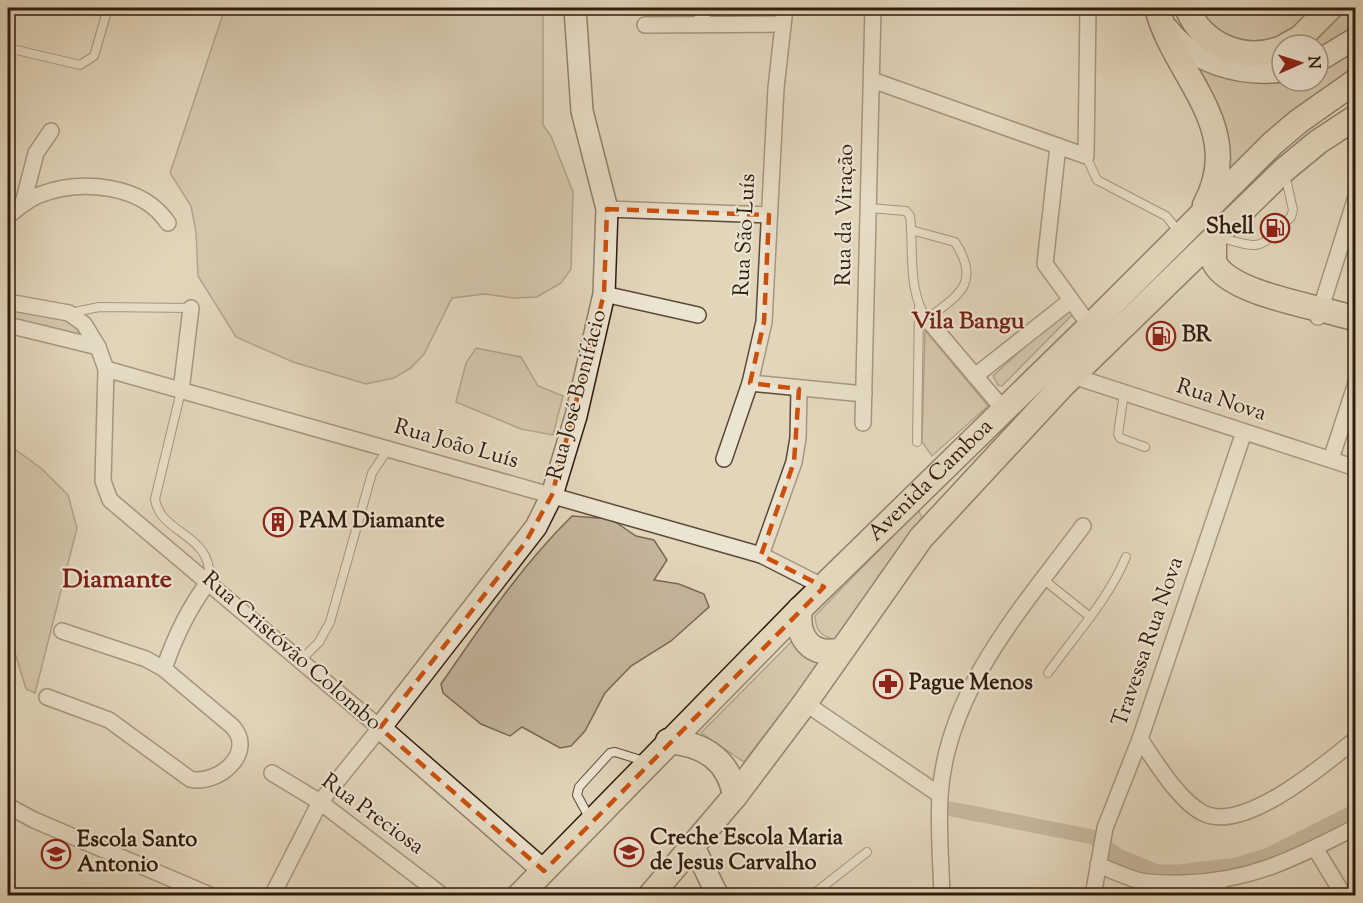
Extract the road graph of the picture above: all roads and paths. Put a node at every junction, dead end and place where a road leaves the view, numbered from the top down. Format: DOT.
graph roads {
  1 [pos="108,8"];
  2 [pos="575,8"];
  3 [pos="701,8"];
  4 [pos="785,8"];
  5 [pos="873,8"];
  6 [pos="1088,8"];
  7 [pos="1187,8"];
  8 [pos="1330,8"];
  9 [pos="1158,9"];
  10 [pos="703,23"];
  11 [pos="783,24"];
  12 [pos="645,25"];
  13 [pos="1305,33"];
  14 [pos="1356,38"];
  15 [pos="8,48"];
  16 [pos="1270,50"];
  17 [pos="1330,54"];
  18 [pos="1270,71"];
  19 [pos="872,80"];
  20 [pos="1356,81"];
  21 [pos="1356,117"];
  22 [pos="51,131"];
  23 [pos="1355,134"];
  24 [pos="1058,146"];
  25 [pos="1086,156"];
  26 [pos="1286,168"];
  27 [pos="1356,197"];
  28 [pos="23,203"];
  29 [pos="607,208"];
  30 [pos="869,208"];
  31 [pos="769,215"];
  32 [pos="8,216"];
  33 [pos="1198,216"];
  34 [pos="168,224"];
  35 [pos="911,230"];
  36 [pos="1181,234"];
  37 [pos="1216,238"];
  38 [pos="1174,279"];
  39 [pos="1249,287"];
  40 [pos="604,294"];
  41 [pos="1070,301"];
  42 [pos="8,302"];
  43 [pos="191,308"];
  44 [pos="69,313"];
  45 [pos="923,313"];
  46 [pos="1319,313"];
  47 [pos="698,315"];
  48 [pos="1356,319"];
  49 [pos="8,325"];
  50 [pos="1090,326"];
  51 [pos="1356,334"];
  52 [pos="98,347"];
  53 [pos="106,369"];
  54 [pos="975,376"];
  55 [pos="1073,376"];
  56 [pos="750,383"];
  57 [pos="1356,383"];
  58 [pos="800,389"];
  59 [pos="181,391"];
  60 [pos="1124,393"];
  61 [pos="864,394"];
  62 [pos="1005,410"];
  63 [pos="862,423"];
  64 [pos="1244,432"];
  65 [pos="917,442"];
  66 [pos="1145,447"];
  67 [pos="388,449"];
  68 [pos="724,459"];
  69 [pos="1331,459"];
  70 [pos="1356,468"];
  71 [pos="552,495"];
  72 [pos="1083,526"];
  73 [pos="761,555"];
  74 [pos="1126,557"];
  75 [pos="1044,580"];
  76 [pos="209,581"];
  77 [pos="824,587"];
  78 [pos="800,609"];
  79 [pos="1089,616"];
  80 [pos="62,631"];
  81 [pos="841,650"];
  82 [pos="301,660"];
  83 [pos="164,669"];
  84 [pos="1048,673"];
  85 [pos="47,697"];
  86 [pos="805,703"];
  87 [pos="380,728"];
  88 [pos="1140,739"];
  89 [pos="1356,739"];
  90 [pos="668,741"];
  91 [pos="648,762"];
  92 [pos="272,773"];
  93 [pos="940,795"];
  94 [pos="735,796"];
  95 [pos="320,802"];
  96 [pos="8,806"];
  97 [pos="591,821"];
  98 [pos="1356,827"];
  99 [pos="694,847"];
  100 [pos="1315,848"];
  101 [pos="867,852"];
  102 [pos="1098,865"];
  103 [pos="544,871"];
  104 [pos="1219,888"];
  105 [pos="212,896"];
  106 [pos="272,896"];
  107 [pos="443,896"];
  108 [pos="519,896"];
  109 [pos="650,896"];
  110 [pos="718,896"];
  111 [pos="811,896"];
  112 [pos="942,896"];
  113 [pos="1093,896"];
  114 [pos="1344,896"];
  1 -- 15 [label="lane"];
  2 -- 29 [label="street, Rua José Bonifácio"];
  3 -- 10 [label="street"];
  4 -- 11 [label="street, Rua São Luís"];
  5 -- 19 [label="street, Rua da Viração"];
  6 -- 25 [label="street"];
  7 -- 16 [label="main road"];
  8 -- 13 [label="main road"];
  9 -- 18 [label="street"];
  9 -- 33 [label="main road"];
  10 -- 11 [label="street"];
  10 -- 12 [label="street"];
  11 -- 31 [label="street, Rua São Luís"];
  14 -- 17 [label="street"];
  19 -- 24 [label="street"];
  19 -- 30 [label="street, Rua da Viração"];
  20 -- 33 [label="main road, Avenida Camboa"];
  21 -- 26 [label="main road, Avenida Camboa"];
  22 -- 28 [label="street"];
  23 -- 26 [label="main road"];
  24 -- 25 [label="street"];
  24 -- 41 [label="street"];
  25 -- 36 [label="lane"];
  26 -- 37 [label="main road, Avenida Camboa"];
  26 -- 37 [label="lane"];
  27 -- 46 [label="street"];
  28 -- 32 [label="street"];
  28 -- 34 [label="street"];
  29 -- 31 [label="street"];
  29 -- 40 [label="street, Rua José Bonifácio"];
  30 -- 35 [label="lane"];
  30 -- 61 [label="street, Rua da Viração"];
  31 -- 56 [label="street, Rua São Luís"];
  33 -- 36 [label="main road, Avenida Camboa"];
  35 -- 45 [label="lane"];
  35 -- 45 [label="lane"];
  36 -- 50 [label="main road, Avenida Camboa"];
  37 -- 38 [label="main road, Avenida Camboa"];
  37 -- 39 [label="main road"];
  38 -- 39 [label="main road"];
  38 -- 55 [label="main road, Avenida Camboa"];
  39 -- 46 [label="main road"];
  40 -- 47 [label="street"];
  40 -- 71 [label="street, Rua José Bonifácio"];
  41 -- 50 [label="street"];
  41 -- 54 [label="street"];
  42 -- 44 [label="street"];
  43 -- 44 [label="lane"];
  43 -- 59 [label="street"];
  44 -- 52 [label="street"];
  45 -- 54 [label="street"];
  45 -- 65 [label="lane"];
  46 -- 48 [label="main road"];
  46 -- 51 [label="main road"];
  49 -- 52 [label="street"];
  50 -- 62 [label="main road, Avenida Camboa"];
  52 -- 53 [label="street"];
  53 -- 59 [label="street, Rua João Luís"];
  53 -- 76 [label="street, Rua Cristóvão Colombo"];
  54 -- 62 [label="street"];
  55 -- 60 [label="street, Rua Nova"];
  55 -- 81 [label="main road, Avenida Camboa"];
  56 -- 58 [label="street"];
  56 -- 68 [label="street, Rua São Luís"];
  57 -- 69 [label="street"];
  58 -- 61 [label="street"];
  58 -- 73 [label="street"];
  59 -- 67 [label="street, Rua João Luís"];
  59 -- 76 [label="lane"];
  60 -- 64 [label="street, Rua Nova"];
  60 -- 66 [label="lane"];
  61 -- 63 [label="street, Rua da Viração"];
  62 -- 77 [label="main road, Avenida Camboa"];
  64 -- 69 [label="street, Rua Nova"];
  64 -- 88 [label="street, Travessa Rua Nova"];
  67 -- 71 [label="street, Rua João Luís"];
  67 -- 82 [label="lane"];
  69 -- 70 [label="street, Rua Nova"];
  71 -- 73 [label="street, Rua João Luís"];
  71 -- 87 [label="street, Rua José Bonifácio"];
  72 -- 75 [label="street"];
  73 -- 77 [label="street, Rua João Luís"];
  74 -- 79 [label="lane"];
  75 -- 79 [label="lane"];
  75 -- 93 [label="street"];
  76 -- 82 [label="street, Rua Cristóvão Colombo"];
  76 -- 83 [label="street"];
  77 -- 78 [label="main road, Avenida Camboa"];
  78 -- 81 [label="main road"];
  78 -- 90 [label="main road, Avenida Camboa"];
  79 -- 84 [label="lane"];
  80 -- 83 [label="street"];
  81 -- 86 [label="main road, Avenida Camboa"];
  82 -- 87 [label="street, Rua Cristóvão Colombo"];
  83 -- 85 [label="street"];
  86 -- 93 [label="street"];
  86 -- 94 [label="main road, Avenida Camboa"];
  87 -- 95 [label="street"];
  87 -- 103 [label="street, Rua Cristóvão Colombo"];
  88 -- 89 [label="street"];
  88 -- 102 [label="street, Travessa Rua Nova"];
  90 -- 91 [label="main road, Avenida Camboa"];
  90 -- 94 [label="main road"];
  91 -- 97 [label="main road, Avenida Camboa"];
  91 -- 97 [label="lane"];
  92 -- 95 [label="street, Rua Preciosa"];
  93 -- 112 [label="street"];
  94 -- 99 [label="main road, Avenida Camboa"];
  95 -- 106 [label="street"];
  95 -- 107 [label="street, Rua Preciosa"];
  96 -- 105 [label="street"];
  97 -- 103 [label="main road, Avenida Camboa"];
  98 -- 100 [label="street"];
  99 -- 109 [label="main road, Avenida Camboa"];
  99 -- 110 [label="street"];
  100 -- 104 [label="street"];
  100 -- 114 [label="street"];
  101 -- 111 [label="lane"];
  102 -- 104 [label="street"];
  102 -- 113 [label="street, Travessa Rua Nova"];
  103 -- 108 [label="main road, Avenida Camboa"];
}
